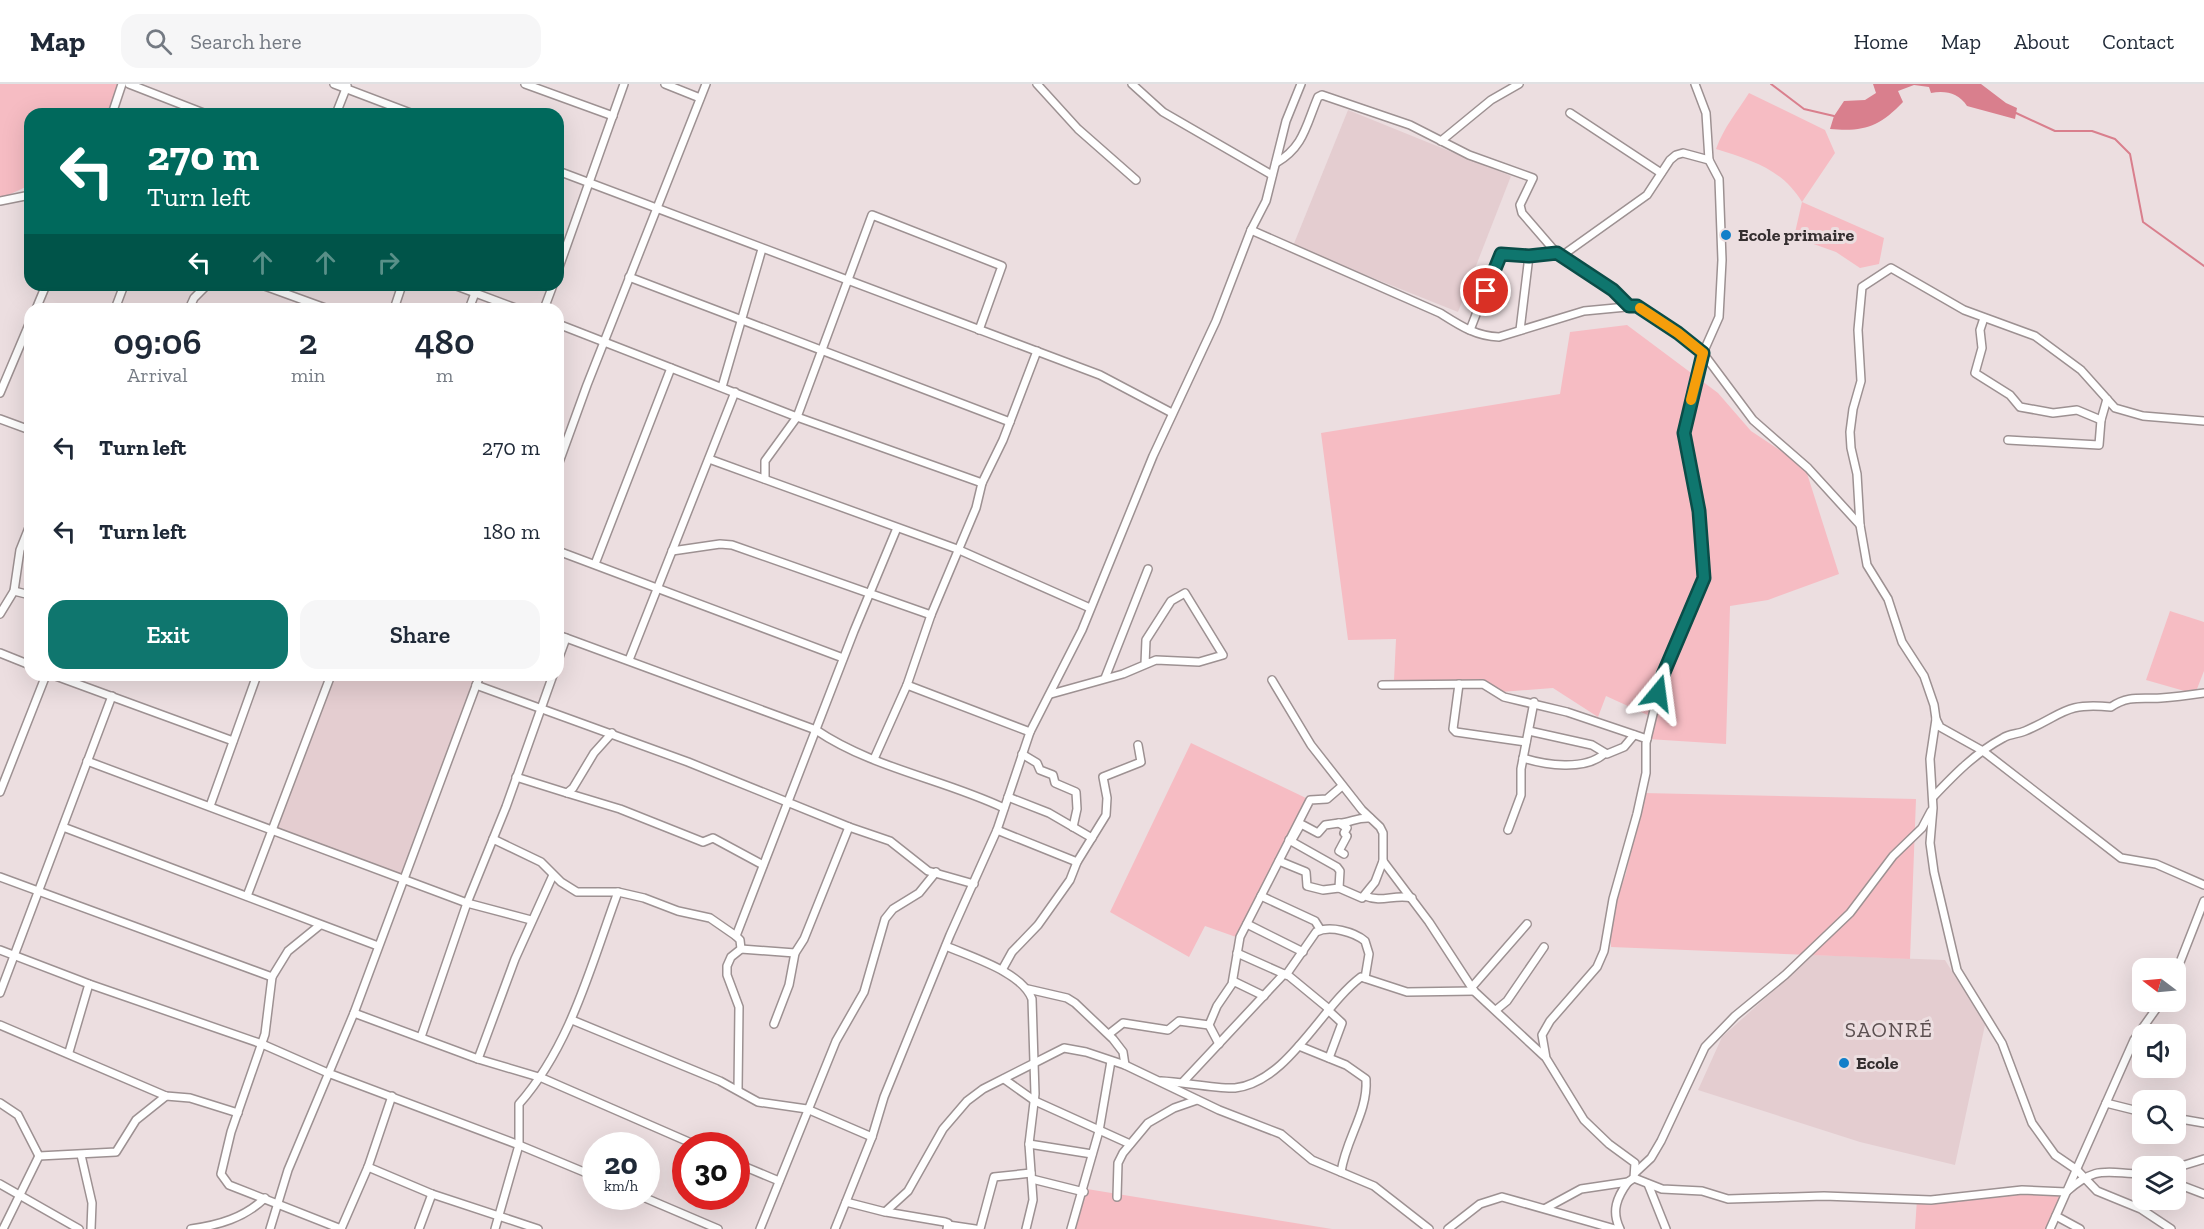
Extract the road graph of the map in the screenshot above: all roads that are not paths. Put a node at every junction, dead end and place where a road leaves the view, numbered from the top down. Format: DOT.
graph roads {
  1 [pos="122,84"];
  2 [pos="129,84"];
  3 [pos="334,84"];
  4 [pos="525,84"];
  5 [pos="624,84"];
  6 [pos="665,84"];
  7 [pos="706,84"];
  8 [pos="1037,84"];
  9 [pos="1132,84"];
  10 [pos="1300,84"];
  11 [pos="1519,84"];
  12 [pos="1695,84"];
  13 [pos="347,86"];
  14 [pos="700,98"];
  15 [pos="114,108"];
  16 [pos="183,108"];
  17 [pos="338,108"];
  18 [pos="399,108"];
  19 [pos="1570,113"];
  20 [pos="613,116"];
  21 [pos="1441,141"];
  22 [pos="1709,160"];
  23 [pos="1276,164"];
  24 [pos="564,173"];
  25 [pos="1661,173"];
  26 [pos="1272,175"];
  27 [pos="1136,180"];
  28 [pos="589,183"];
  29 [pos="24,196"];
  30 [pos="0,201"];
  31 [pos="658,208"];
  32 [pos="1251,230"];
  33 [pos="566,248"];
  34 [pos="762,249"];
  35 [pos="564,254"];
  36 [pos="1559,255"];
  37 [pos="1529,256"];
  38 [pos="629,277"];
  39 [pos="849,280"];
  40 [pos="201,291"];
  41 [pos="281,291"];
  42 [pos="470,291"];
  43 [pos="476,293"];
  44 [pos="192,303"];
  45 [pos="312,303"];
  46 [pos="472,303"];
  47 [pos="502,303"];
  48 [pos="1629,306"];
  49 [pos="1984,318"];
  50 [pos="742,321"];
  51 [pos="564,326"];
  52 [pos="979,330"];
  53 [pos="1470,330"];
  54 [pos="1520,330"];
  55 [pos="24,336"];
  56 [pos="604,341"];
  57 [pos="1037,351"];
  58 [pos="823,352"];
  59 [pos="1703,353"];
  60 [pos="671,368"];
  61 [pos="722,387"];
  62 [pos="735,392"];
  63 [pos="0,393"];
  64 [pos="2107,399"];
  65 [pos="1172,413"];
  66 [pos="797,417"];
  67 [pos="0,419"];
  68 [pos="2101,420"];
  69 [pos="1010,422"];
  70 [pos="2204,422"];
  71 [pos="24,428"];
  72 [pos="2008,440"];
  73 [pos="564,449"];
  74 [pos="709,459"];
  75 [pos="765,479"];
  76 [pos="982,483"];
  77 [pos="1860,525"];
  78 [pos="897,528"];
  79 [pos="24,540"];
  80 [pos="957,549"];
  81 [pos="672,551"];
  82 [pos="564,553"];
  83 [pos="595,564"];
  84 [pos="1148,569"];
  85 [pos="656,588"];
  86 [pos="14,591"];
  87 [pos="870,592"];
  88 [pos="24,594"];
  89 [pos="1090,608"];
  90 [pos="0,614"];
  91 [pos="931,615"];
  92 [pos="566,638"];
  93 [pos="564,644"];
  94 [pos="0,653"];
  95 [pos="843,658"];
  96 [pos="628,660"];
  97 [pos="24,663"];
  98 [pos="1145,664"];
  99 [pos="1105,678"];
  100 [pos="1272,680"];
  101 [pos="44,681"];
  102 [pos="70,681"];
  103 [pos="255,681"];
  104 [pos="328,681"];
  105 [pos="478,681"];
  106 [pos="550,681"];
  107 [pos="1459,684"];
  108 [pos="476,685"];
  109 [pos="907,685"];
  110 [pos="1382,685"];
  111 [pos="2204,693"];
  112 [pos="1051,694"];
  113 [pos="112,696"];
  114 [pos="1534,702"];
  115 [pos="541,707"];
  116 [pos="1936,719"];
  117 [pos="816,729"];
  118 [pos="1529,731"];
  119 [pos="1030,732"];
  120 [pos="612,733"];
  121 [pos="1634,735"];
  122 [pos="1647,739"];
  123 [pos="233,741"];
  124 [pos="1526,742"];
  125 [pos="1138,746"];
  126 [pos="1983,751"];
  127 [pos="1022,754"];
  128 [pos="1604,754"];
  129 [pos="1523,758"];
  130 [pos="874,759"];
  131 [pos="87,761"];
  132 [pos="516,777"];
  133 [pos="1342,786"];
  134 [pos="0,792"];
  135 [pos="567,793"];
  136 [pos="1008,797"];
  137 [pos="1932,797"];
  138 [pos="787,801"];
  139 [pos="210,806"];
  140 [pos="1004,808"];
  141 [pos="1933,808"];
  142 [pos="1371,818"];
  143 [pos="1339,823"];
  144 [pos="63,827"];
  145 [pos="849,827"];
  146 [pos="1073,827"];
  147 [pos="997,830"];
  148 [pos="1508,830"];
  149 [pos="273,831"];
  150 [pos="1092,838"];
  151 [pos="493,839"];
  152 [pos="1289,840"];
  153 [pos="1344,854"];
  154 [pos="1279,861"];
  155 [pos="1383,861"];
  156 [pos="1077,862"];
  157 [pos="763,865"];
  158 [pos="936,872"];
  159 [pos="553,875"];
  160 [pos="0,877"];
  161 [pos="402,879"];
  162 [pos="974,884"];
  163 [pos="2204,885"];
  164 [pos="1339,888"];
  165 [pos="38,891"];
  166 [pos="618,892"];
  167 [pos="248,896"];
  168 [pos="1261,896"];
  169 [pos="1365,896"];
  170 [pos="1412,898"];
  171 [pos="2204,901"];
  172 [pos="467,903"];
  173 [pos="531,920"];
  174 [pos="1247,924"];
  175 [pos="1527,924"];
  176 [pos="320,925"];
  177 [pos="1320,929"];
  178 [pos="736,936"];
  179 [pos="378,946"];
  180 [pos="945,946"];
  181 [pos="1544,947"];
  182 [pos="741,949"];
  183 [pos="0,950"];
  184 [pos="1303,952"];
  185 [pos="795,953"];
  186 [pos="1237,953"];
  187 [pos="13,954"];
  188 [pos="2182,958"];
  189 [pos="1002,970"];
  190 [pos="1285,974"];
  191 [pos="272,977"];
  192 [pos="1365,978"];
  193 [pos="1233,981"];
  194 [pos="89,984"];
  195 [pos="1028,989"];
  196 [pos="1473,989"];
  197 [pos="0,993"];
  198 [pos="1264,996"];
  199 [pos="1329,1010"];
  200 [pos="1496,1010"];
  201 [pos="2154,1012"];
  202 [pos="354,1013"];
  203 [pos="572,1020"];
  204 [pos="774,1024"];
  205 [pos="0,1025"];
  206 [pos="1209,1025"];
  207 [pos="1109,1034"];
  208 [pos="421,1037"];
  209 [pos="262,1044"];
  210 [pos="1219,1044"];
  211 [pos="1299,1046"];
  212 [pos="69,1053"];
  213 [pos="1329,1058"];
  214 [pos="1546,1058"];
  215 [pos="478,1059"];
  216 [pos="1112,1061"];
  217 [pos="1034,1063"];
  218 [pos="1125,1065"];
  219 [pos="328,1073"];
  220 [pos="542,1078"];
  221 [pos="1004,1080"];
  222 [pos="1158,1080"];
  223 [pos="1184,1082"];
  224 [pos="738,1090"];
  225 [pos="166,1096"];
  226 [pos="393,1096"];
  227 [pos="1197,1100"];
  228 [pos="1035,1101"];
  229 [pos="0,1103"];
  230 [pos="2106,1103"];
  231 [pos="807,1109"];
  232 [pos="2132,1110"];
  233 [pos="237,1113"];
  234 [pos="2186,1120"];
  235 [pos="2204,1124"];
  236 [pos="1100,1131"];
  237 [pos="672,1135"];
  238 [pos="872,1137"];
  239 [pos="1029,1144"];
  240 [pos="1130,1144"];
  241 [pos="519,1145"];
  242 [pos="1092,1154"];
  243 [pos="81,1155"];
  244 [pos="39,1156"];
  245 [pos="2204,1159"];
  246 [pos="2186,1165"];
  247 [pos="368,1167"];
  248 [pos="750,1169"];
  249 [pos="2077,1170"];
  250 [pos="582,1171"];
  251 [pos="1341,1172"];
  252 [pos="2132,1174"];
  253 [pos="1032,1176"];
  254 [pos="1633,1178"];
  255 [pos="2082,1178"];
  256 [pos="779,1181"];
  257 [pos="0,1184"];
  258 [pos="1648,1184"];
  259 [pos="2186,1187"];
  260 [pos="1084,1192"];
  261 [pos="2066,1192"];
  262 [pos="432,1194"];
  263 [pos="2204,1194"];
  264 [pos="21,1197"];
  265 [pos="1117,1197"];
  266 [pos="265,1198"];
  267 [pos="846,1202"];
  268 [pos="278,1203"];
  269 [pos="660,1204"];
  270 [pos="1546,1208"];
  271 [pos="885,1212"];
  272 [pos="500,1216"];
  273 [pos="2055,1216"];
  274 [pos="1579,1219"];
  275 [pos="948,1227"];
  276 [pos="3,1229"];
  277 [pos="79,1229"];
  278 [pos="91,1229"];
  279 [pos="191,1229"];
  280 [pos="270,1229"];
  281 [pos="341,1229"];
  282 [pos="419,1229"];
  283 [pos="495,1229"];
  284 [pos="538,1229"];
  285 [pos="718,1229"];
  286 [pos="760,1229"];
  287 [pos="835,1229"];
  288 [pos="975,1229"];
  289 [pos="980,1229"];
  290 [pos="1026,1229"];
  291 [pos="1071,1229"];
  292 [pos="1429,1229"];
  293 [pos="1448,1229"];
  294 [pos="1579,1229"];
  295 [pos="1615,1229"];
  296 [pos="1620,1229"];
  297 [pos="1666,1229"];
  298 [pos="2050,1229"];
  299 [pos="2080,1229"];
  300 [pos="2171,1229"];
  1 -- 15 [label="street"];
  2 -- 16 [label="street"];
  3 -- 13 [label="street"];
  4 -- 20 [label="street"];
  5 -- 20 [label="street"];
  6 -- 14 [label="street"];
  7 -- 14 [label="street"];
  8 -- 27 [label="street"];
  9 -- 26 [label="street"];
  10 -- 23 [label="street"];
  11 -- 21 [label="street"];
  12 -- 22 [label="street"];
  13 -- 17 [label="street"];
  13 -- 18 [label="street"];
  14 -- 31 [label="street"];
  19 -- 25 [label="street"];
  20 -- 28 [label="street"];
  21 -- 23 [label="street"];
  21 -- 36 [label="street"];
  22 -- 25 [label="street"];
  22 -- 59 [label="street"];
  23 -- 26 [label="street"];
  24 -- 28 [label="street"];
  25 -- 36 [label="street"];
  26 -- 32 [label="street"];
  28 -- 31 [label="street"];
  28 -- 33 [label="street"];
  29 -- 30 [label="street"];
  31 -- 34 [label="street"];
  31 -- 38 [label="street"];
  32 -- 53 [label="street"];
  32 -- 65 [label="street"];
  33 -- 35 [label="street"];
  34 -- 39 [label="street"];
  34 -- 50 [label="street"];
  36 -- 37 [label="street"];
  36 -- 48 [label="street"];
  37 -- 53 [label="street"];
  37 -- 54 [label="street"];
  38 -- 50 [label="street"];
  38 -- 56 [label="street"];
  39 -- 52 [label="street"];
  39 -- 52 [label="street"];
  39 -- 58 [label="street"];
  40 -- 44 [label="street"];
  41 -- 45 [label="street"];
  42 -- 43 [label="street"];
  43 -- 46 [label="street"];
  43 -- 47 [label="street"];
  48 -- 54 [label="street"];
  48 -- 59 [label="street"];
  49 -- 64 [label="street"];
  49 -- 68 [label="street"];
  49 -- 77 [label="street"];
  50 -- 58 [label="street"];
  50 -- 61 [label="street"];
  51 -- 56 [label="street"];
  52 -- 57 [label="street"];
  53 -- 54 [label="street"];
  55 -- 63 [label="street"];
  56 -- 60 [label="street"];
  56 -- 73 [label="street"];
  57 -- 65 [label="street"];
  57 -- 69 [label="street"];
  58 -- 66 [label="street"];
  58 -- 69 [label="street"];
  59 -- 77 [label="street"];
  59 -- 122 [label="street"];
  60 -- 61 [label="street"];
  60 -- 83 [label="street"];
  61 -- 62 [label="street"];
  62 -- 66 [label="street"];
  62 -- 74 [label="street"];
  64 -- 68 [label="street"];
  64 -- 70 [label="street"];
  65 -- 89 [label="street"];
  66 -- 75 [label="street"];
  66 -- 76 [label="street"];
  67 -- 71 [label="street"];
  68 -- 72 [label="street"];
  69 -- 76 [label="street"];
  74 -- 75 [label="street"];
  74 -- 81 [label="street"];
  75 -- 78 [label="street"];
  76 -- 80 [label="street"];
  77 -- 116 [label="street"];
  78 -- 80 [label="street"];
  78 -- 87 [label="street"];
  79 -- 86 [label="street"];
  80 -- 89 [label="street"];
  80 -- 91 [label="street"];
  81 -- 85 [label="street"];
  81 -- 87 [label="street"];
  82 -- 83 [label="street"];
  83 -- 85 [label="street"];
  84 -- 99 [label="street"];
  85 -- 95 [label="street"];
  85 -- 96 [label="street"];
  86 -- 88 [label="street"];
  86 -- 90 [label="street"];
  87 -- 91 [label="street"];
  87 -- 95 [label="street"];
  89 -- 112 [label="street"];
  91 -- 109 [label="street"];
  92 -- 93 [label="street"];
  92 -- 96 [label="street"];
  94 -- 97 [label="street"];
  95 -- 117 [label="street"];
  96 -- 117 [label="street"];
  98 -- 98 [label="street"];
  98 -- 99 [label="street"];
  99 -- 112 [label="street"];
  100 -- 133 [label="street"];
  101 -- 134 [label="street"];
  102 -- 113 [label="street"];
  103 -- 123 [label="street"];
  104 -- 149 [label="street"];
  105 -- 108 [label="street"];
  106 -- 115 [label="street"];
  107 -- 110 [label="street"];
  107 -- 114 [label="street"];
  107 -- 124 [label="street"];
  108 -- 115 [label="street"];
  108 -- 161 [label="street"];
  109 -- 119 [label="street"];
  109 -- 130 [label="street"];
  111 -- 126 [label="street"];
  112 -- 119 [label="street"];
  113 -- 123 [label="street"];
  113 -- 131 [label="street"];
  114 -- 118 [label="street"];
  114 -- 121 [label="street"];
  115 -- 120 [label="street"];
  115 -- 132 [label="street"];
  116 -- 126 [label="street"];
  116 -- 137 [label="street"];
  117 -- 130 [label="street"];
  117 -- 138 [label="street"];
  118 -- 124 [label="street"];
  118 -- 128 [label="street"];
  119 -- 127 [label="street"];
  120 -- 135 [label="street"];
  120 -- 138 [label="street"];
  121 -- 122 [label="street"];
  121 -- 128 [label="street"];
  122 -- 214 [label="street"];
  123 -- 139 [label="street"];
  124 -- 129 [label="street"];
  125 -- 150 [label="street"];
  126 -- 137 [label="street"];
  126 -- 163 [label="street"];
  127 -- 136 [label="street"];
  127 -- 146 [label="street"];
  128 -- 129 [label="street"];
  129 -- 148 [label="street"];
  130 -- 140 [label="street"];
  131 -- 139 [label="street"];
  131 -- 144 [label="street"];
  132 -- 135 [label="street"];
  132 -- 151 [label="street"];
  133 -- 142 [label="street"];
  133 -- 152 [label="street"];
  135 -- 157 [label="street"];
  136 -- 140 [label="street"];
  136 -- 146 [label="street"];
  137 -- 141 [label="street"];
  138 -- 145 [label="street"];
  138 -- 157 [label="street"];
  139 -- 149 [label="street"];
  140 -- 147 [label="street"];
  141 -- 249 [label="street"];
  141 -- 254 [label="street"];
  142 -- 143 [label="street"];
  142 -- 155 [label="street"];
  143 -- 152 [label="street"];
  143 -- 153 [label="street"];
  144 -- 165 [label="street"];
  144 -- 167 [label="street"];
  145 -- 158 [label="street"];
  145 -- 185 [label="street"];
  146 -- 150 [label="street"];
  147 -- 156 [label="street"];
  147 -- 162 [label="street"];
  149 -- 161 [label="street"];
  149 -- 167 [label="street"];
  150 -- 156 [label="street"];
  151 -- 159 [label="street"];
  151 -- 172 [label="street"];
  152 -- 154 [label="street"];
  152 -- 164 [label="street"];
  154 -- 164 [label="street"];
  154 -- 168 [label="street"];
  155 -- 169 [label="street"];
  155 -- 170 [label="street"];
  156 -- 189 [label="street"];
  157 -- 178 [label="street"];
  158 -- 162 [label="street"];
  158 -- 231 [label="street"];
  159 -- 166 [label="street"];
  159 -- 173 [label="street"];
  160 -- 165 [label="street"];
  161 -- 172 [label="street"];
  161 -- 179 [label="street"];
  162 -- 180 [label="street"];
  164 -- 169 [label="street"];
  165 -- 187 [label="street"];
  165 -- 191 [label="street"];
  166 -- 178 [label="street"];
  166 -- 203 [label="street"];
  167 -- 176 [label="street"];
  168 -- 174 [label="street"];
  168 -- 177 [label="street"];
  169 -- 170 [label="street"];
  170 -- 196 [label="street"];
  171 -- 188 [label="street"];
  172 -- 173 [label="street"];
  172 -- 208 [label="street"];
  173 -- 215 [label="street"];
  174 -- 184 [label="street"];
  174 -- 186 [label="street"];
  175 -- 196 [label="street"];
  176 -- 179 [label="street"];
  176 -- 191 [label="street"];
  177 -- 184 [label="street"];
  177 -- 192 [label="street"];
  178 -- 182 [label="street"];
  179 -- 202 [label="street"];
  180 -- 189 [label="street"];
  180 -- 238 [label="street"];
  181 -- 200 [label="street"];
  182 -- 185 [label="street"];
  182 -- 224 [label="street"];
  183 -- 187 [label="street"];
  184 -- 190 [label="street"];
  185 -- 204 [label="street"];
  186 -- 190 [label="street"];
  186 -- 193 [label="street"];
  187 -- 194 [label="street"];
  187 -- 197 [label="street"];
  189 -- 195 [label="street"];
  190 -- 198 [label="street"];
  190 -- 199 [label="street"];
  191 -- 209 [label="street"];
  192 -- 196 [label="street"];
  192 -- 199 [label="street"];
  193 -- 198 [label="street"];
  193 -- 206 [label="street"];
  194 -- 209 [label="street"];
  194 -- 212 [label="street"];
  195 -- 207 [label="street"];
  195 -- 217 [label="street"];
  196 -- 200 [label="street"];
  198 -- 210 [label="street"];
  199 -- 211 [label="street"];
  199 -- 213 [label="street"];
  200 -- 214 [label="street"];
  201 -- 230 [label="street"];
  202 -- 208 [label="street"];
  202 -- 219 [label="street"];
  203 -- 220 [label="street"];
  203 -- 224 [label="street"];
  205 -- 212 [label="street"];
  206 -- 207 [label="street"];
  206 -- 210 [label="street"];
  207 -- 218 [label="street"];
  208 -- 215 [label="street"];
  209 -- 219 [label="street"];
  209 -- 233 [label="street"];
  210 -- 223 [label="street"];
  211 -- 213 [label="street"];
  211 -- 223 [label="street"];
  212 -- 225 [label="street"];
  213 -- 251 [label="street"];
  214 -- 254 [label="street"];
  215 -- 220 [label="street"];
  216 -- 217 [label="street"];
  216 -- 218 [label="street"];
  216 -- 236 [label="street"];
  217 -- 221 [label="street"];
  217 -- 228 [label="street"];
  218 -- 222 [label="street"];
  219 -- 226 [label="street"];
  219 -- 268 [label="street"];
  220 -- 237 [label="street"];
  220 -- 241 [label="street"];
  221 -- 228 [label="street"];
  221 -- 271 [label="street"];
  222 -- 223 [label="street"];
  222 -- 227 [label="street"];
  224 -- 231 [label="street"];
  225 -- 233 [label="street"];
  225 -- 243 [label="street"];
  226 -- 241 [label="street"];
  226 -- 247 [label="street"];
  227 -- 240 [label="street"];
  227 -- 251 [label="street"];
  228 -- 236 [label="street"];
  228 -- 239 [label="street"];
  229 -- 244 [label="street"];
  230 -- 232 [label="street"];
  230 -- 249 [label="street"];
  231 -- 238 [label="street"];
  231 -- 256 [label="street"];
  233 -- 266 [label="street"];
  234 -- 235 [label="street"];
  236 -- 240 [label="street"];
  236 -- 242 [label="street"];
  238 -- 267 [label="street"];
  239 -- 242 [label="street"];
  239 -- 253 [label="street"];
  240 -- 265 [label="street"];
  241 -- 250 [label="street"];
  241 -- 272 [label="street"];
  242 -- 260 [label="street"];
  243 -- 244 [label="street"];
  243 -- 278 [label="street"];
  244 -- 264 [label="street"];
  245 -- 246 [label="street"];
  247 -- 262 [label="street"];
  247 -- 281 [label="street"];
  248 -- 256 [label="street"];
  249 -- 255 [label="street"];
  249 -- 261 [label="street"];
  251 -- 292 [label="street"];
  252 -- 255 [label="street"];
  253 -- 260 [label="street"];
  253 -- 289 [label="street"];
  253 -- 290 [label="street"];
  254 -- 258 [label="street"];
  254 -- 270 [label="street"];
  254 -- 296 [label="street"];
  255 -- 261 [label="street"];
  255 -- 300 [label="street"];
  256 -- 286 [label="street"];
  257 -- 264 [label="street"];
  258 -- 261 [label="street"];
  258 -- 297 [label="street"];
  259 -- 263 [label="street"];
  260 -- 291 [label="street"];
  261 -- 273 [label="street"];
  262 -- 272 [label="street"];
  262 -- 282 [label="street"];
  264 -- 276 [label="street"];
  264 -- 277 [label="street"];
  266 -- 268 [label="street"];
  266 -- 279 [label="street"];
  267 -- 271 [label="street"];
  267 -- 287 [label="street"];
  268 -- 280 [label="street"];
  268 -- 281 [label="street"];
  269 -- 285 [label="street"];
  270 -- 274 [label="street"];
  270 -- 293 [label="street"];
  271 -- 275 [label="street"];
  272 -- 283 [label="street"];
  272 -- 284 [label="street"];
  273 -- 298 [label="street"];
  273 -- 299 [label="street"];
  274 -- 294 [label="street"];
  274 -- 295 [label="street"];
  275 -- 288 [label="street"];
}
